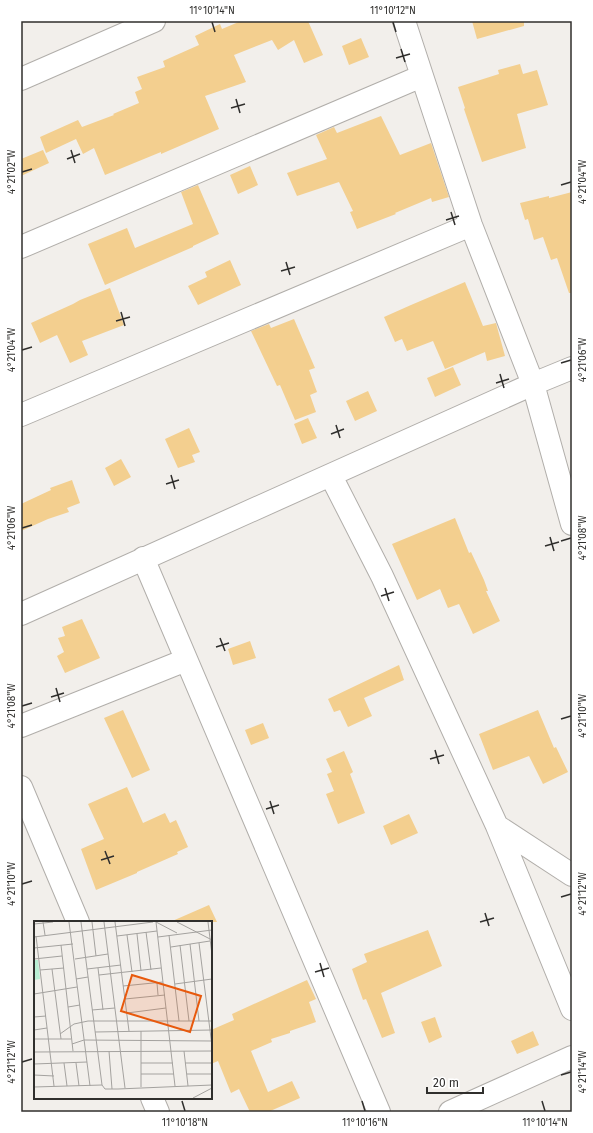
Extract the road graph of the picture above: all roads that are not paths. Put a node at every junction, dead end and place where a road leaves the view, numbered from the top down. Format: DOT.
graph roads {
  1 [pos="154,21"];
  2 [pos="404,21"];
  3 [pos="422,76"];
  4 [pos="21,79"];
  5 [pos="471,224"];
  6 [pos="21,246"];
  7 [pos="572,368"];
  8 [pos="533,384"];
  9 [pos="21,415"];
  10 [pos="331,476"];
  11 [pos="572,524"];
  12 [pos="143,558"];
  13 [pos="21,614"];
  14 [pos="186,660"];
  15 [pos="21,726"];
  16 [pos="21,787"];
  17 [pos="497,826"];
  18 [pos="572,875"];
  19 [pos="78,921"];
  20 [pos="564,965"];
  21 [pos="572,1008"];
  22 [pos="572,1058"];
  23 [pos="152,1099"];
  24 [pos="158,1112"];
  25 [pos="379,1112"];
  26 [pos="450,1112"];
  1 -- 4 [label="street"];
  2 -- 3 [label="street"];
  3 -- 5 [label="street"];
  3 -- 6 [label="street"];
  5 -- 8 [label="street"];
  5 -- 9 [label="street"];
  7 -- 8 [label="street"];
  8 -- 10 [label="street"];
  8 -- 11 [label="street"];
  10 -- 12 [label="street"];
  10 -- 17 [label="street"];
  12 -- 13 [label="street"];
  12 -- 14 [label="street"];
  14 -- 15 [label="street"];
  14 -- 25 [label="street"];
  16 -- 19 [label="street"];
  17 -- 18 [label="street"];
  17 -- 20 [label="street"];
  20 -- 21 [label="street"];
  22 -- 26 [label="street"];
  23 -- 24 [label="street"];
}
